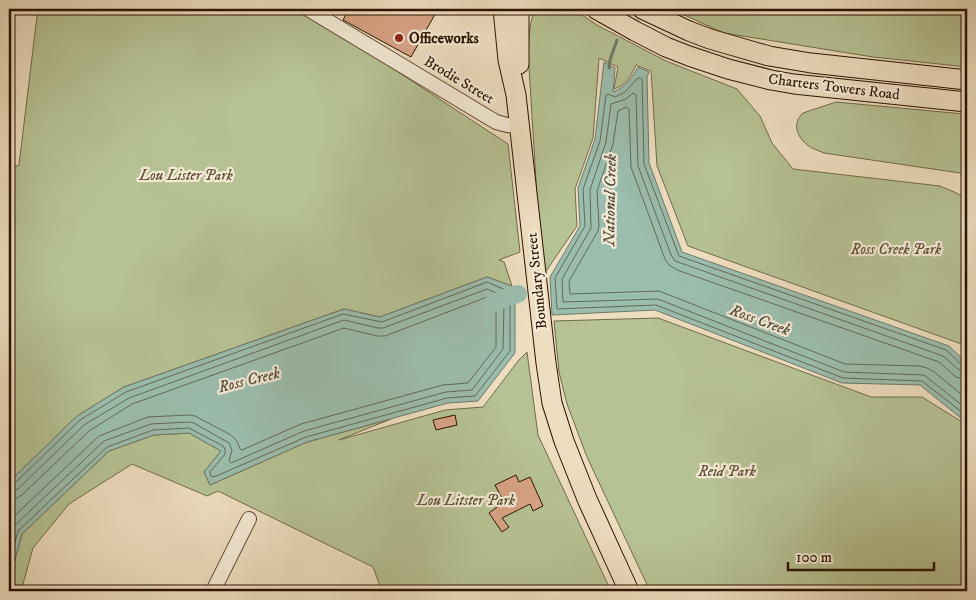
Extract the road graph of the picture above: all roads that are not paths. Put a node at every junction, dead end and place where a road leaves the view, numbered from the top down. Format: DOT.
graph roads {
  1 [pos="308,9"];
  2 [pos="596,9"];
  3 [pos="642,9"];
  4 [pos="516,11"];
  5 [pos="967,80"];
  6 [pos="967,102"];
  7 [pos="519,126"];
  8 [pos="573,463"];
  9 [pos="249,519"];
  10 [pos="213,591"];
  11 [pos="628,591"];
  12 [pos="642,591"];
  1 -- 7 [label="street, Brodie Street"];
  2 -- 6 [label="main road, Charters Towers Road"];
  3 -- 5 [label="main road, Charters Towers Road"];
  4 -- 7 [label="main road, Boundary Street"];
  7 -- 8 [label="main road, Boundary Street"];
  8 -- 11 [label="main road, Boundary Street"];
  8 -- 12 [label="main road, Boundary Street"];
  9 -- 10 [label="street"];
}
